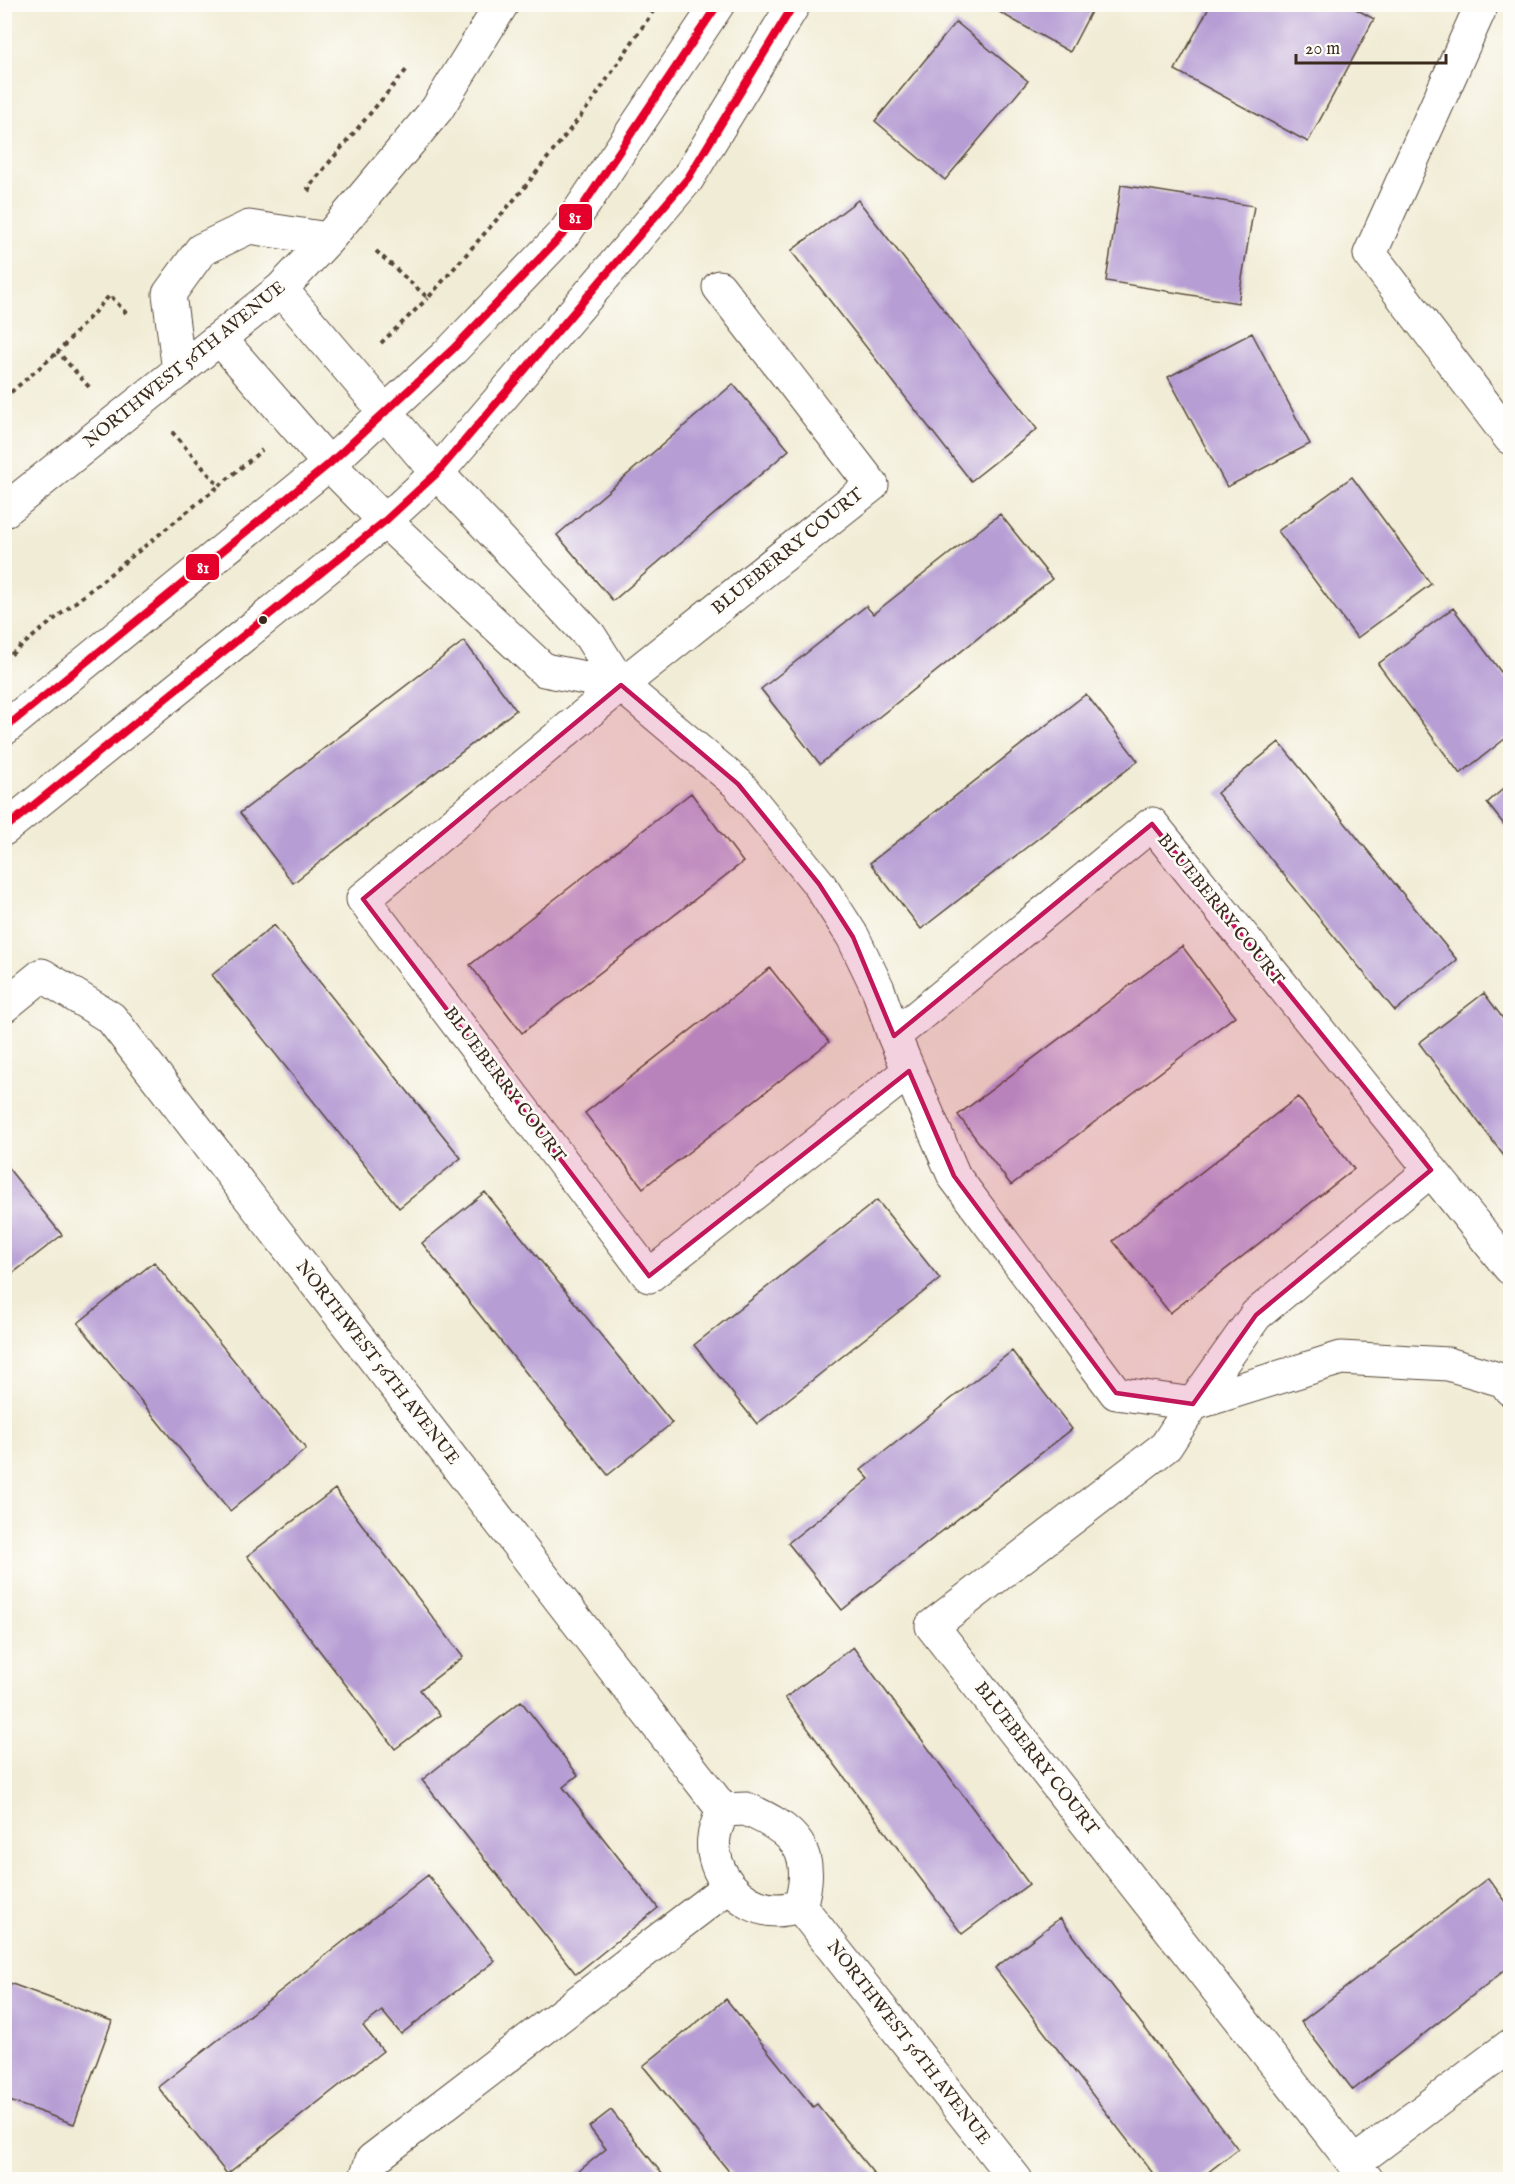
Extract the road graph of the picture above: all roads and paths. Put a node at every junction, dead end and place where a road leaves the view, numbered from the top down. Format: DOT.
graph roads {
  1 [pos="502,4"];
  2 [pos="658,4"];
  3 [pos="718,4"];
  4 [pos="794,4"];
  5 [pos="1482,4"];
  6 [pos="411,64"];
  7 [pos="335,230"];
  8 [pos="719,287"];
  9 [pos="281,289"];
  10 [pos="128,316"];
  11 [pos="221,340"];
  12 [pos="58,352"];
  13 [pos="179,370"];
  14 [pos="91,390"];
  15 [pos="4,398"];
  16 [pos="385,412"];
  17 [pos="1510,438"];
  18 [pos="329,464"];
  19 [pos="437,472"];
  20 [pos="219,486"];
  21 [pos="4,511"];
  22 [pos="385,521"];
  23 [pos="4,660"];
  24 [pos="621,685"];
  25 [pos="4,729"];
  26 [pos="4,829"];
  27 [pos="4,1006"];
  28 [pos="894,1036"];
  29 [pos="909,1071"];
  30 [pos="1431,1170"];
  31 [pos="1510,1268"];
  32 [pos="1510,1389"];
  33 [pos="1192,1404"];
  34 [pos="723,1810"];
  35 [pos="728,1887"];
  36 [pos="801,1906"];
  37 [pos="1510,2046"];
  38 [pos="1361,2171"];
  39 [pos="365,2180"];
  40 [pos="1016,2180"];
  1 -- 7 [label="street, NORTHWEST 56TH AVENUE"];
  2 -- 7 [label="path"];
  3 -- 16 [label="street"];
  4 -- 19 [label="street"];
  5 -- 17 [label="street"];
  6 -- 7 [label="path"];
  7 -- 9 [label="street, NORTHWEST 56TH AVENUE"];
  7 -- 13 [label="street"];
  8 -- 24 [label="street, BLUEBERRY COURT"];
  9 -- 11 [label="street, NORTHWEST 56TH AVENUE"];
  9 -- 16 [label="street"];
  10 -- 12 [label="path"];
  11 -- 13 [label="street, NORTHWEST 56TH AVENUE"];
  11 -- 18 [label="street"];
  12 -- 14 [label="path"];
  12 -- 15 [label="path"];
  13 -- 21 [label="street, NORTHWEST 56TH AVENUE"];
  16 -- 18 [label="street"];
  16 -- 19 [label="street"];
  18 -- 22 [label="street"];
  18 -- 25 [label="street"];
  19 -- 22 [label="street"];
  19 -- 24 [label="street"];
  20 -- 23 [label="path"];
  22 -- 24 [label="street"];
  22 -- 26 [label="street"];
  24 -- 28 [label="street"];
  24 -- 29 [label="street, BLUEBERRY COURT"];
  27 -- 34 [label="street, NORTHWEST 56TH AVENUE"];
  28 -- 29 [label="street"];
  28 -- 30 [label="street, BLUEBERRY COURT"];
  29 -- 33 [label="street"];
  30 -- 31 [label="street, BLUEBERRY COURT"];
  30 -- 33 [label="street, BLUEBERRY COURT"];
  32 -- 33 [label="street"];
  33 -- 38 [label="street, BLUEBERRY COURT"];
  34 -- 35 [label="street"];
  34 -- 36 [label="street"];
  35 -- 36 [label="street"];
  35 -- 39 [label="street"];
  36 -- 40 [label="street, NORTHWEST 56TH AVENUE"];
  37 -- 38 [label="street, BLUEBERRY COURT"];
}
